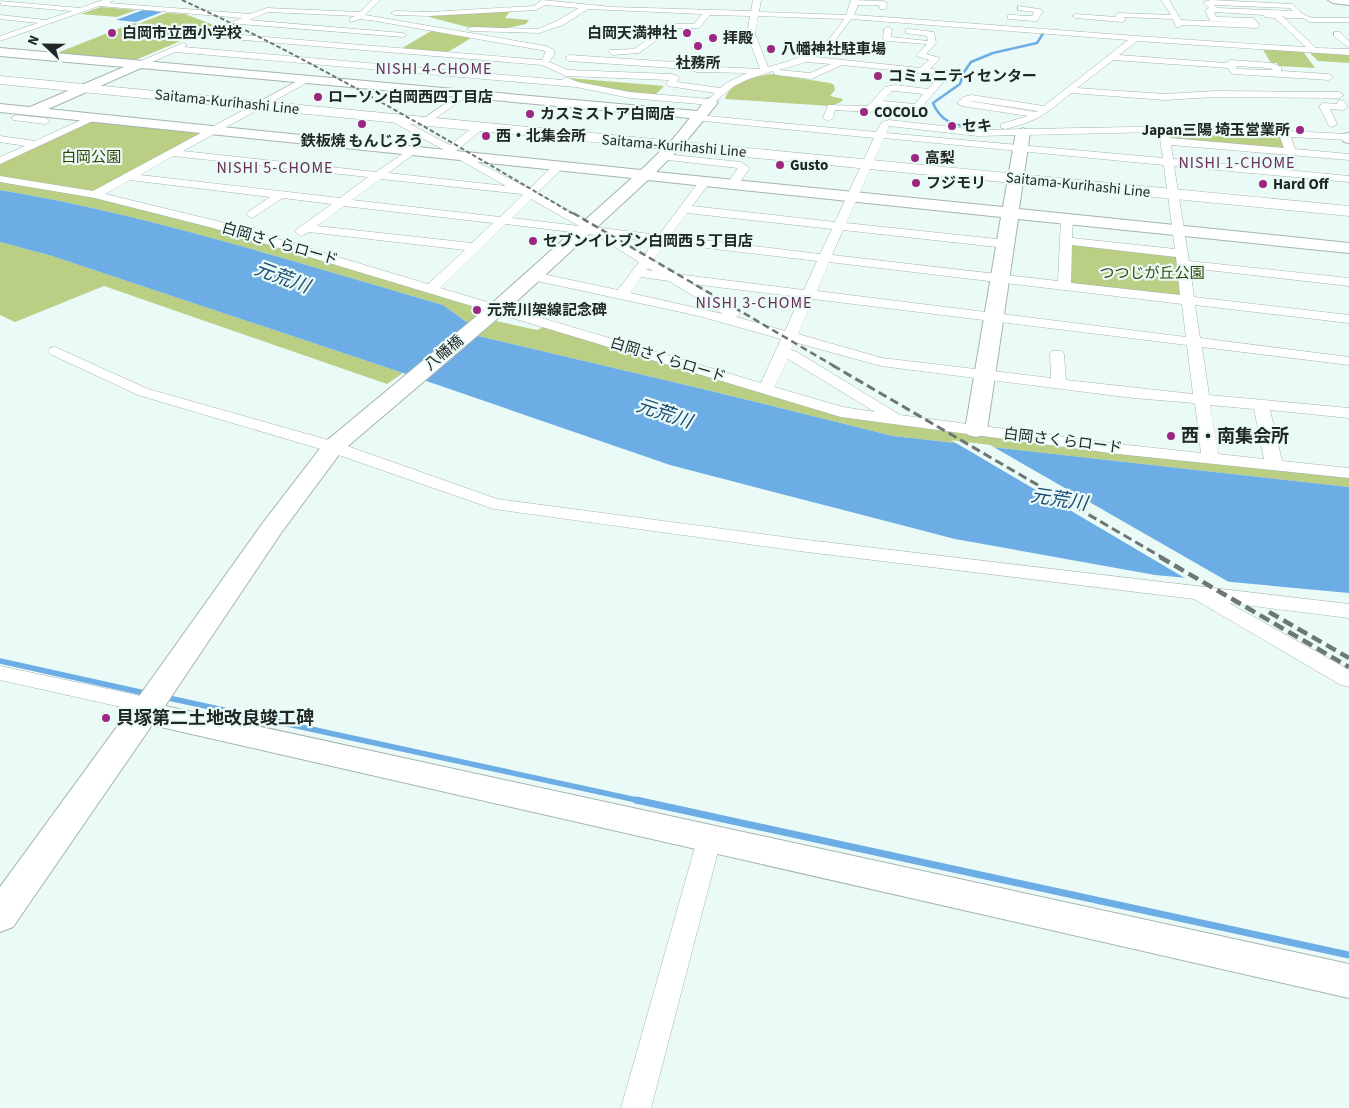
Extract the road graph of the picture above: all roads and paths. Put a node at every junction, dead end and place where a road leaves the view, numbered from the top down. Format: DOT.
graph roads {
  1 [pos="10,0"];
  2 [pos="110,0"];
  3 [pos="159,0"];
  4 [pos="176,0"];
  5 [pos="757,0"];
  6 [pos="1030,0"];
  7 [pos="1166,0"];
  8 [pos="1333,0"];
  9 [pos="546,1"];
  10 [pos="854,1"];
  11 [pos="376,2"];
  12 [pos="1349,2"];
  13 [pos="0,3"];
  14 [pos="98,4"];
  15 [pos="418,5"];
  16 [pos="427,5"];
  17 [pos="233,6"];
  18 [pos="1304,6"];
  19 [pos="138,7"];
  20 [pos="586,7"];
  21 [pos="883,7"];
  22 [pos="1021,8"];
  23 [pos="84,9"];
  24 [pos="709,11"];
  25 [pos="203,12"];
  26 [pos="261,12"];
  27 [pos="1207,12"];
  28 [pos="541,13"];
  29 [pos="756,13"];
  30 [pos="362,14"];
  31 [pos="1349,14"];
  32 [pos="561,15"];
  33 [pos="249,16"];
  34 [pos="571,16"];
  35 [pos="1076,16"];
  36 [pos="1277,16"];
  37 [pos="0,17"];
  38 [pos="850,17"];
  39 [pos="1011,17"];
  40 [pos="1310,20"];
  41 [pos="1326,20"];
  42 [pos="1336,20"];
  43 [pos="1349,20"];
  44 [pos="49,22"];
  45 [pos="234,23"];
  46 [pos="1180,25"];
  47 [pos="1256,26"];
  48 [pos="1002,27"];
  49 [pos="1141,28"];
  50 [pos="336,29"];
  51 [pos="509,29"];
  52 [pos="886,29"];
  53 [pos="1171,29"];
  54 [pos="431,30"];
  55 [pos="1262,33"];
  56 [pos="0,34"];
  57 [pos="13,34"];
  58 [pos="1337,34"];
  59 [pos="419,36"];
  60 [pos="251,38"];
  61 [pos="474,38"];
  62 [pos="0,39"];
  63 [pos="1138,39"];
  64 [pos="1235,40"];
  65 [pos="190,42"];
  66 [pos="307,43"];
  67 [pos="1349,46"];
  68 [pos="173,49"];
  69 [pos="394,50"];
  70 [pos="1303,50"];
  71 [pos="1314,50"];
  72 [pos="636,51"];
  73 [pos="0,52"];
  74 [pos="1349,52"];
  75 [pos="287,53"];
  76 [pos="654,53"];
  77 [pos="446,55"];
  78 [pos="767,56"];
  79 [pos="1112,57"];
  80 [pos="278,58"];
  81 [pos="569,58"];
  82 [pos="806,59"];
  83 [pos="299,60"];
  84 [pos="544,63"];
  85 [pos="793,63"];
  86 [pos="840,63"];
  87 [pos="139,65"];
  88 [pos="593,68"];
  89 [pos="563,69"];
  90 [pos="422,71"];
  91 [pos="922,71"];
  92 [pos="764,72"];
  93 [pos="819,73"];
  94 [pos="245,74"];
  95 [pos="0,78"];
  96 [pos="1228,79"];
  97 [pos="305,80"];
  98 [pos="1331,80"];
  99 [pos="333,82"];
  100 [pos="576,84"];
  101 [pos="88,87"];
  102 [pos="396,88"];
  103 [pos="1069,90"];
  104 [pos="723,91"];
  105 [pos="929,92"];
  106 [pos="464,94"];
  107 [pos="1214,94"];
  108 [pos="1339,95"];
  109 [pos="1165,97"];
  110 [pos="1056,99"];
  111 [pos="1074,101"];
  112 [pos="261,103"];
  113 [pos="550,103"];
  114 [pos="876,103"];
  115 [pos="1227,105"];
  116 [pos="1138,106"];
  117 [pos="0,108"];
  118 [pos="1346,108"];
  119 [pos="707,110"];
  120 [pos="31,112"];
  121 [pos="1042,112"];
  122 [pos="16,118"];
  123 [pos="92,118"];
  124 [pos="430,118"];
  125 [pos="828,118"];
  126 [pos="394,119"];
  127 [pos="45,121"];
  128 [pos="988,122"];
  129 [pos="1332,124"];
  130 [pos="0,125"];
  131 [pos="1009,125"];
  132 [pos="480,127"];
  133 [pos="213,130"];
  134 [pos="1164,130"];
  135 [pos="996,132"];
  136 [pos="1284,133"];
  137 [pos="880,135"];
  138 [pos="1022,137"];
  139 [pos="1349,137"];
  140 [pos="0,140"];
  141 [pos="1166,141"];
  142 [pos="36,144"];
  143 [pos="1130,145"];
  144 [pos="672,148"];
  145 [pos="410,152"];
  146 [pos="1291,152"];
  147 [pos="172,153"];
  148 [pos="452,154"];
  149 [pos="1349,157"];
  150 [pos="1131,158"];
  151 [pos="0,161"];
  152 [pos="868,162"];
  153 [pos="1169,162"];
  154 [pos="558,167"];
  155 [pos="378,175"];
  156 [pos="644,175"];
  157 [pos="1016,177"];
  158 [pos="128,178"];
  159 [pos="0,179"];
  160 [pos="1349,179"];
  161 [pos="705,181"];
  162 [pos="733,184"];
  163 [pos="1173,192"];
  164 [pos="527,193"];
  165 [pos="95,195"];
  166 [pos="281,195"];
  167 [pos="853,196"];
  168 [pos="341,202"];
  169 [pos="1349,207"];
  170 [pos="684,209"];
  171 [pos="1349,211"];
  172 [pos="1010,213"];
  173 [pos="252,214"];
  174 [pos="1067,219"];
  175 [pos="503,220"];
  176 [pos="839,226"];
  177 [pos="306,228"];
  178 [pos="591,229"];
  179 [pos="1178,230"];
  180 [pos="662,239"];
  181 [pos="1067,241"];
  182 [pos="1006,244"];
  183 [pos="284,245"];
  184 [pos="474,248"];
  185 [pos="1349,248"];
  186 [pos="825,258"];
  187 [pos="1183,259"];
  188 [pos="641,267"];
  189 [pos="533,276"];
  190 [pos="671,277"];
  191 [pos="1000,279"];
  192 [pos="1349,282"];
  193 [pos="1064,286"];
  194 [pos="431,289"];
  195 [pos="808,294"];
  196 [pos="621,295"];
  197 [pos="1189,301"];
  198 [pos="489,315"];
  199 [pos="994,317"];
  200 [pos="1349,319"];
  201 [pos="732,320"];
  202 [pos="789,336"];
  203 [pos="1194,342"];
  204 [pos="55,350"];
  205 [pos="781,354"];
  206 [pos="1057,354"];
  207 [pos="1349,361"];
  208 [pos="985,375"];
  209 [pos="1058,383"];
  210 [pos="766,389"];
  211 [pos="1202,399"];
  212 [pos="1261,405"];
  213 [pos="1349,414"];
  214 [pos="894,419"];
  215 [pos="976,430"];
  216 [pos="333,448"];
  217 [pos="1210,458"];
  218 [pos="1274,465"];
  219 [pos="1349,473"];
  220 [pos="1195,592"];
  221 [pos="1349,611"];
  222 [pos="0,673"];
  223 [pos="1349,680"];
  224 [pos="146,710"];
  225 [pos="709,840"];
  226 [pos="0,916"];
  227 [pos="1349,982"];
  228 [pos="636,1108"];
  1 -- 13 [label="street"];
  2 -- 14 [label="street"];
  3 -- 19 [label="street"];
  4 -- 25 [label="street"];
  5 -- 29 [label="street"];
  6 -- 22 [label="street"];
  7 -- 46 [label="street"];
  8 -- 12 [label="street"];
  9 -- 20 [label="street"];
  9 -- 30 [label="street"];
  10 -- 21 [label="street"];
  10 -- 38 [label="street"];
  11 -- 30 [label="street"];
  13 -- 23 [label="street"];
  14 -- 19 [label="street"];
  14 -- 23 [label="street"];
  15 -- 16 [label="street"];
  17 -- 26 [label="street"];
  18 -- 27 [label="street"];
  19 -- 25 [label="street"];
  20 -- 24 [label="street"];
  20 -- 34 [label="street"];
  22 -- 39 [label="street"];
  22 -- 39 [label="street"];
  23 -- 44 [label="street"];
  24 -- 29 [label="street"];
  24 -- 72 [label="street"];
  25 -- 33 [label="street"];
  25 -- 45 [label="street"];
  26 -- 30 [label="street"];
  26 -- 33 [label="street"];
  27 -- 36 [label="street"];
  27 -- 47 [label="street"];
  28 -- 51 [label="street"];
  29 -- 38 [label="street"];
  29 -- 78 [label="street"];
  30 -- 50 [label="street"];
  30 -- 54 [label="street"];
  31 -- 42 [label="street"];
  32 -- 34 [label="street"];
  33 -- 45 [label="street"];
  34 -- 51 [label="street"];
  35 -- 46 [label="street"];
  36 -- 40 [label="street"];
  36 -- 71 [label="street"];
  37 -- 44 [label="street"];
  38 -- 48 [label="street"];
  38 -- 82 [label="street"];
  39 -- 48 [label="street"];
  40 -- 41 [label="street"];
  40 -- 41 [label="street"];
  41 -- 42 [label="street"];
  42 -- 43 [label="street"];
  44 -- 57 [label="street"];
  45 -- 50 [label="street"];
  45 -- 60 [label="street"];
  45 -- 60 [label="street"];
  46 -- 47 [label="street"];
  46 -- 53 [label="street"];
  46 -- 63 [label="street"];
  46 -- 64 [label="street"];
  46 -- 70 [label="street"];
  47 -- 55 [label="street"];
  48 -- 63 [label="street"];
  49 -- 63 [label="street"];
  50 -- 66 [label="street"];
  50 -- 69 [label="street"];
  51 -- 54 [label="street"];
  51 -- 61 [label="street"];
  52 -- 91 [label="street"];
  54 -- 59 [label="street"];
  54 -- 61 [label="street"];
  56 -- 57 [label="street"];
  57 -- 62 [label="street"];
  58 -- 67 [label="street"];
  60 -- 66 [label="street"];
  60 -- 75 [label="street"];
  61 -- 77 [label="street"];
  61 -- 84 [label="street"];
  63 -- 79 [label="street"];
  65 -- 68 [label="street"];
  66 -- 69 [label="street"];
  66 -- 75 [label="street"];
  68 -- 80 [label="street"];
  68 -- 87 [label="street"];
  69 -- 77 [label="street"];
  70 -- 71 [label="street"];
  70 -- 98 [label="street"];
  71 -- 74 [label="street"];
  72 -- 76 [label="street"];
  72 -- 81 [label="street"];
  73 -- 87 [label="street"];
  75 -- 80 [label="street"];
  77 -- 84 [label="street"];
  77 -- 90 [label="street"];
  78 -- 85 [label="street"];
  78 -- 92 [label="street"];
  79 -- 98 [label="street"];
  79 -- 103 [label="street"];
  80 -- 83 [label="street"];
  80 -- 94 [label="street"];
  81 -- 89 [label="street"];
  81 -- 92 [label="street"];
  82 -- 85 [label="street"];
  82 -- 86 [label="street"];
  83 -- 90 [label="street"];
  83 -- 99 [label="street"];
  84 -- 89 [label="street"];
  85 -- 92 [label="street"];
  85 -- 93 [label="street"];
  86 -- 91 [label="street"];
  86 -- 93 [label="street"];
  87 -- 94 [label="street"];
  87 -- 101 [label="street"];
  88 -- 89 [label="street"];
  89 -- 100 [label="street"];
  89 -- 104 [label="street"];
  90 -- 100 [label="street"];
  90 -- 102 [label="street"];
  91 -- 105 [label="street"];
  92 -- 93 [label="street"];
  92 -- 104 [label="street"];
  94 -- 97 [label="street"];
  95 -- 101 [label="main road, Saitama-Kurihashi Line"];
  96 -- 98 [label="street"];
  97 -- 99 [label="street"];
  97 -- 112 [label="street"];
  98 -- 108 [label="street"];
  99 -- 102 [label="street"];
  100 -- 113 [label="street"];
  100 -- 119 [label="street"];
  101 -- 112 [label="main road, Saitama-Kurihashi Line"];
  101 -- 120 [label="street"];
  102 -- 106 [label="street"];
  103 -- 109 [label="street"];
  103 -- 110 [label="street"];
  104 -- 119 [label="street"];
  105 -- 114 [label="street"];
  105 -- 114 [label="street"];
  106 -- 113 [label="street"];
  106 -- 124 [label="street"];
  107 -- 108 [label="street"];
  107 -- 109 [label="street"];
  107 -- 115 [label="street"];
  108 -- 118 [label="street"];
  109 -- 116 [label="street"];
  110 -- 111 [label="street"];
  110 -- 121 [label="street"];
  112 -- 124 [label="main road, Saitama-Kurihashi Line"];
  112 -- 126 [label="main road, Saitama-Kurihashi Line"];
  112 -- 133 [label="street"];
  113 -- 119 [label="street"];
  114 -- 125 [label="street"];
  117 -- 120 [label="street"];
  118 -- 129 [label="street"];
  119 -- 137 [label="street"];
  119 -- 144 [label="street, 八幡橋"];
  120 -- 122 [label="street"];
  120 -- 123 [label="street"];
  121 -- 121 [label="street"];
  121 -- 131 [label="street"];
  122 -- 127 [label="street"];
  122 -- 130 [label="street"];
  123 -- 133 [label="street"];
  123 -- 142 [label="street"];
  124 -- 144 [label="main road, Saitama-Kurihashi Line"];
  126 -- 132 [label="main road, Saitama-Kurihashi Line"];
  126 -- 148 [label="street"];
  128 -- 131 [label="street"];
  131 -- 135 [label="street"];
  132 -- 144 [label="main road, Saitama-Kurihashi Line"];
  132 -- 148 [label="street"];
  133 -- 145 [label="street"];
  133 -- 147 [label="street"];
  134 -- 136 [label="street"];
  134 -- 138 [label="street"];
  134 -- 141 [label="street"];
  135 -- 137 [label="street"];
  135 -- 138 [label="street"];
  136 -- 139 [label="street"];
  136 -- 146 [label="street"];
  137 -- 138 [label="street"];
  137 -- 152 [label="street"];
  138 -- 150 [label="street"];
  138 -- 157 [label="street"];
  140 -- 142 [label="street"];
  141 -- 146 [label="street"];
  141 -- 153 [label="street"];
  142 -- 151 [label="street"];
  143 -- 150 [label="street"];
  144 -- 152 [label="main road, Saitama-Kurihashi Line"];
  144 -- 156 [label="street, 八幡橋"];
  144 -- 162 [label="street"];
  145 -- 148 [label="street"];
  145 -- 155 [label="street"];
  146 -- 149 [label="street"];
  147 -- 155 [label="street"];
  147 -- 158 [label="street"];
  148 -- 154 [label="street"];
  148 -- 164 [label="street"];
  150 -- 153 [label="street"];
  152 -- 157 [label="main road, Saitama-Kurihashi Line"];
  152 -- 167 [label="street"];
  153 -- 160 [label="street"];
  153 -- 163 [label="street"];
  154 -- 156 [label="street"];
  154 -- 164 [label="street"];
  155 -- 164 [label="street"];
  155 -- 168 [label="street"];
  156 -- 161 [label="street"];
  156 -- 178 [label="street, 八幡橋"];
  157 -- 163 [label="main road, Saitama-Kurihashi Line"];
  157 -- 172 [label="street"];
  158 -- 165 [label="street"];
  158 -- 166 [label="street"];
  159 -- 165 [label="street, 白岡さくらロード"];
  161 -- 162 [label="street"];
  161 -- 170 [label="street"];
  162 -- 167 [label="street"];
  163 -- 169 [label="main road, Saitama-Kurihashi Line"];
  163 -- 171 [label="main road, Saitama-Kurihashi Line"];
  163 -- 179 [label="street"];
  164 -- 175 [label="street"];
  164 -- 178 [label="street"];
  165 -- 183 [label="street, 白岡さくらロード"];
  166 -- 168 [label="street"];
  166 -- 173 [label="street"];
  167 -- 172 [label="street"];
  167 -- 176 [label="street"];
  168 -- 175 [label="street"];
  168 -- 177 [label="street"];
  170 -- 176 [label="street"];
  170 -- 180 [label="street"];
  172 -- 174 [label="street"];
  172 -- 182 [label="street"];
  174 -- 179 [label="street"];
  174 -- 181 [label="street"];
  175 -- 178 [label="street"];
  175 -- 184 [label="street"];
  176 -- 182 [label="street"];
  176 -- 186 [label="street"];
  177 -- 183 [label="street"];
  177 -- 184 [label="street"];
  178 -- 180 [label="street"];
  178 -- 188 [label="street"];
  178 -- 189 [label="street, 八幡橋"];
  179 -- 185 [label="street"];
  179 -- 187 [label="street"];
  180 -- 186 [label="street"];
  180 -- 188 [label="street"];
  181 -- 187 [label="street"];
  181 -- 193 [label="street"];
  182 -- 191 [label="street"];
  183 -- 194 [label="street, 白岡さくらロード"];
  184 -- 194 [label="street"];
  186 -- 191 [label="street"];
  186 -- 195 [label="street"];
  187 -- 192 [label="street"];
  187 -- 197 [label="street"];
  188 -- 190 [label="street"];
  188 -- 196 [label="street"];
  189 -- 196 [label="street"];
  189 -- 198 [label="street, 八幡橋"];
  190 -- 195 [label="street"];
  190 -- 201 [label="street"];
  191 -- 193 [label="street"];
  191 -- 199 [label="street"];
  193 -- 197 [label="street"];
  194 -- 198 [label="street, 白岡さくらロード"];
  195 -- 199 [label="street"];
  195 -- 202 [label="street"];
  196 -- 201 [label="street"];
  197 -- 200 [label="street"];
  197 -- 203 [label="street"];
  198 -- 210 [label="street, 白岡さくらロード"];
  198 -- 216 [label="street, 八幡橋"];
  199 -- 203 [label="street"];
  199 -- 208 [label="street"];
  201 -- 202 [label="street"];
  202 -- 205 [label="street"];
  202 -- 208 [label="street"];
  203 -- 207 [label="street"];
  203 -- 211 [label="street"];
  204 -- 216 [label="street"];
  205 -- 210 [label="street"];
  205 -- 214 [label="street"];
  206 -- 209 [label="street"];
  208 -- 209 [label="street"];
  208 -- 215 [label="street"];
  209 -- 211 [label="street"];
  210 -- 214 [label="street, 白岡さくらロード"];
  211 -- 212 [label="street"];
  211 -- 217 [label="street"];
  212 -- 213 [label="street"];
  212 -- 218 [label="street"];
  214 -- 215 [label="street, 白岡さくらロード"];
  215 -- 217 [label="street, 白岡さくらロード"];
  216 -- 220 [label="street"];
  216 -- 224 [label="street, 八幡橋"];
  217 -- 218 [label="street, 白岡さくらロード"];
  218 -- 219 [label="street, 白岡さくらロード"];
  220 -- 221 [label="street"];
  220 -- 223 [label="street"];
  222 -- 224 [label="street"];
  224 -- 225 [label="street"];
  224 -- 226 [label="street, 八幡橋"];
  225 -- 227 [label="street"];
  225 -- 228 [label="street"];
}
